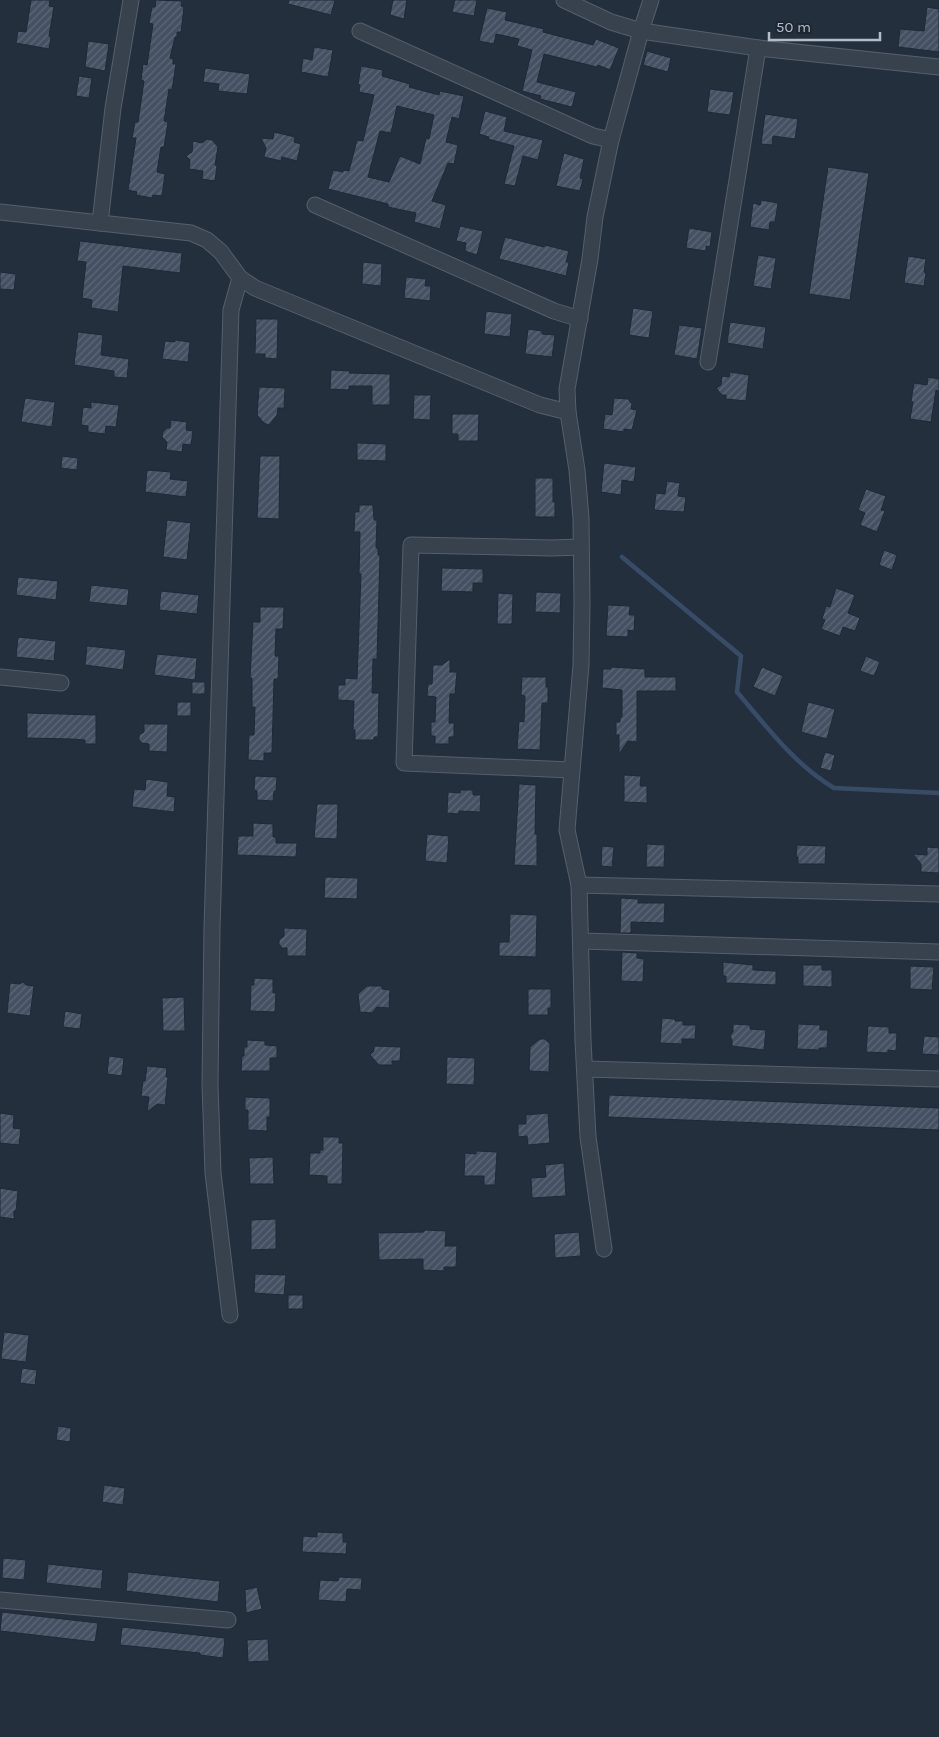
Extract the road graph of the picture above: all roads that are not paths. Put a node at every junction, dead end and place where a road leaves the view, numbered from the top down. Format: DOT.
graph roads {
  1 [pos="132,0"];
  2 [pos="564,0"];
  3 [pos="651,0"];
  4 [pos="360,31"];
  5 [pos="641,32"];
  6 [pos="758,48"];
  7 [pos="939,67"];
  8 [pos="612,140"];
  9 [pos="315,205"];
  10 [pos="0,212"];
  11 [pos="100,223"];
  12 [pos="240,278"];
  13 [pos="580,319"];
  14 [pos="708,362"];
  15 [pos="568,412"];
  16 [pos="581,547"];
  17 [pos="0,677"];
  18 [pos="61,683"];
  19 [pos="571,770"];
  20 [pos="578,885"];
  21 [pos="939,894"];
  22 [pos="581,941"];
  23 [pos="939,952"];
  24 [pos="585,1069"];
  25 [pos="939,1079"];
  26 [pos="604,1249"];
  27 [pos="230,1315"];
  28 [pos="0,1600"];
  29 [pos="228,1620"];
  1 -- 11 [label="street"];
  2 -- 5 [label="street"];
  3 -- 5 [label="street"];
  4 -- 8 [label="street"];
  5 -- 6 [label="street"];
  5 -- 8 [label="street"];
  6 -- 7 [label="street"];
  6 -- 14 [label="street"];
  8 -- 13 [label="street"];
  9 -- 13 [label="street"];
  10 -- 11 [label="street"];
  11 -- 12 [label="street"];
  12 -- 15 [label="street"];
  12 -- 27 [label="street"];
  13 -- 15 [label="street"];
  15 -- 16 [label="street"];
  16 -- 19 [label="street"];
  16 -- 19 [label="street"];
  17 -- 18 [label="street"];
  19 -- 20 [label="street"];
  20 -- 21 [label="street"];
  20 -- 22 [label="street"];
  22 -- 23 [label="street"];
  22 -- 24 [label="street"];
  24 -- 25 [label="street"];
  24 -- 26 [label="street"];
  28 -- 29 [label="street"];
}
